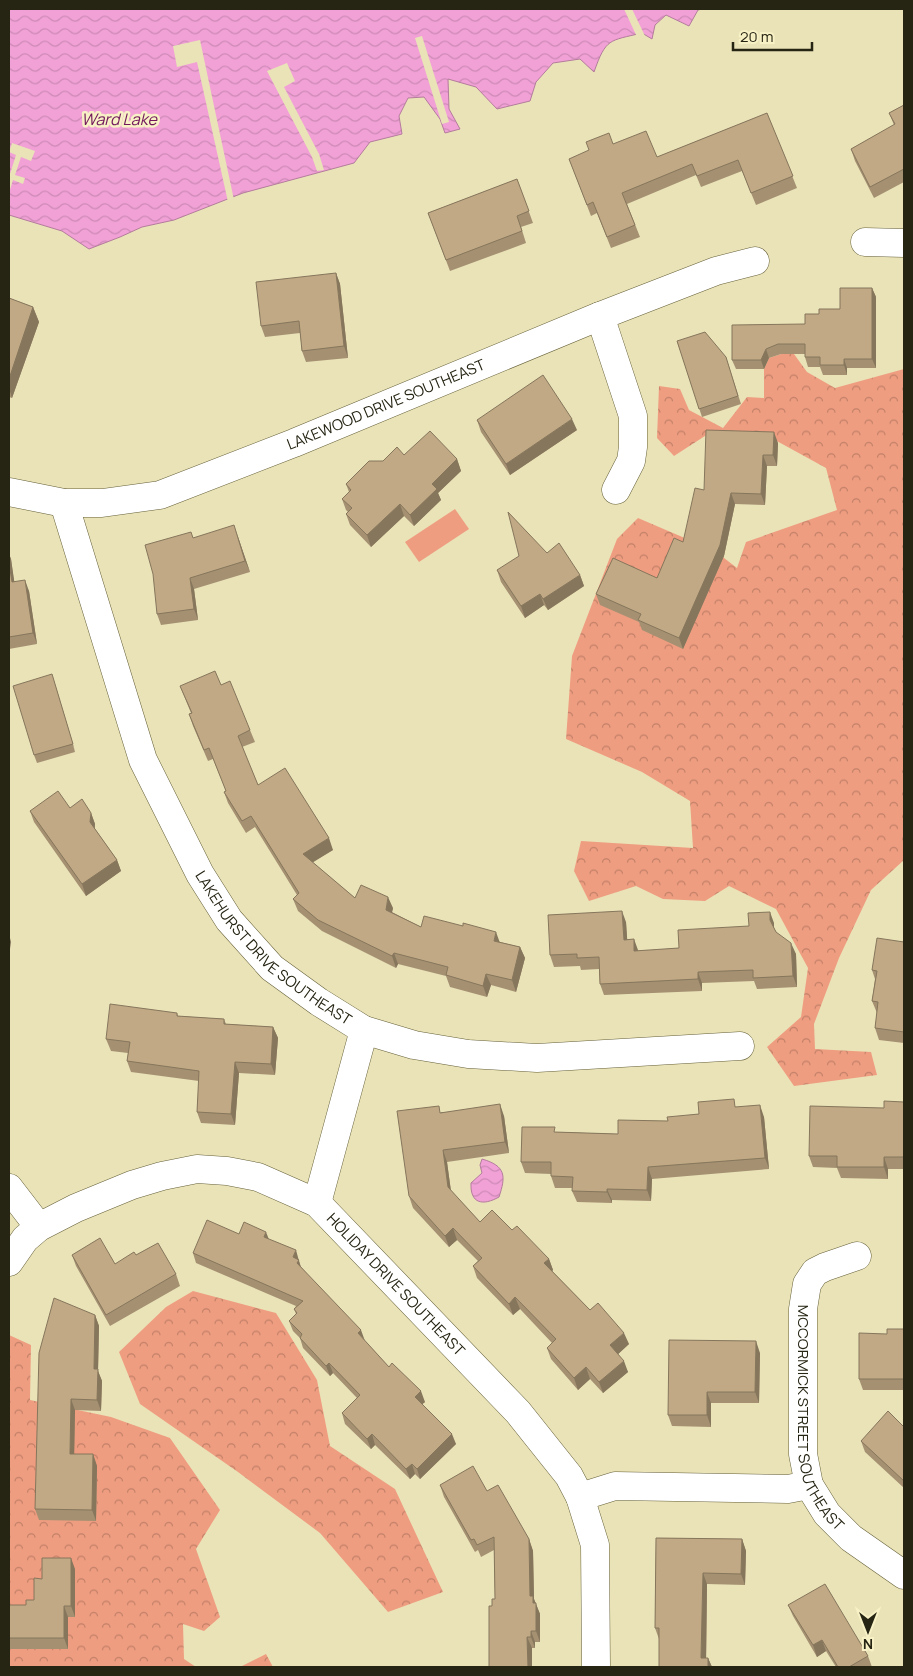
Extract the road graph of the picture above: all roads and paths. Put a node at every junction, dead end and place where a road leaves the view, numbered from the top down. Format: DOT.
graph roads {
  1 [pos="864,242"];
  2 [pos="904,242"];
  3 [pos="755,261"];
  4 [pos="600,316"];
  5 [pos="616,490"];
  6 [pos="9,492"];
  7 [pos="64,503"];
  8 [pos="364,1030"];
  9 [pos="740,1046"];
  10 [pos="9,1188"];
  11 [pos="317,1203"];
  12 [pos="39,1227"];
  13 [pos="857,1256"];
  14 [pos="9,1262"];
  15 [pos="809,1485"];
  16 [pos="580,1497"];
  17 [pos="904,1575"];
  18 [pos="596,1667"];
  1 -- 2 [label="street"];
  3 -- 4 [label="street, LAKEWOOD DRIVE SOUTHEAST"];
  4 -- 5 [label="street"];
  4 -- 7 [label="street, LAKEWOOD DRIVE SOUTHEAST"];
  6 -- 7 [label="street, LAKEWOOD DRIVE SOUTHEAST"];
  7 -- 8 [label="street, LAKEHURST DRIVE SOUTHEAST"];
  8 -- 9 [label="street, LAKEHURST DRIVE SOUTHEAST"];
  8 -- 11 [label="street"];
  10 -- 12 [label="street"];
  11 -- 12 [label="street, HOLIDAY DRIVE SOUTHEAST"];
  11 -- 16 [label="street, HOLIDAY DRIVE SOUTHEAST"];
  12 -- 14 [label="street, HOLIDAY DRIVE SOUTHEAST"];
  13 -- 15 [label="street, MCCORMICK STREET SOUTHEAST"];
  15 -- 16 [label="street"];
  15 -- 17 [label="street, MCCORMICK STREET SOUTHEAST"];
  16 -- 18 [label="street, HOLIDAY DRIVE SOUTHEAST"];
}
